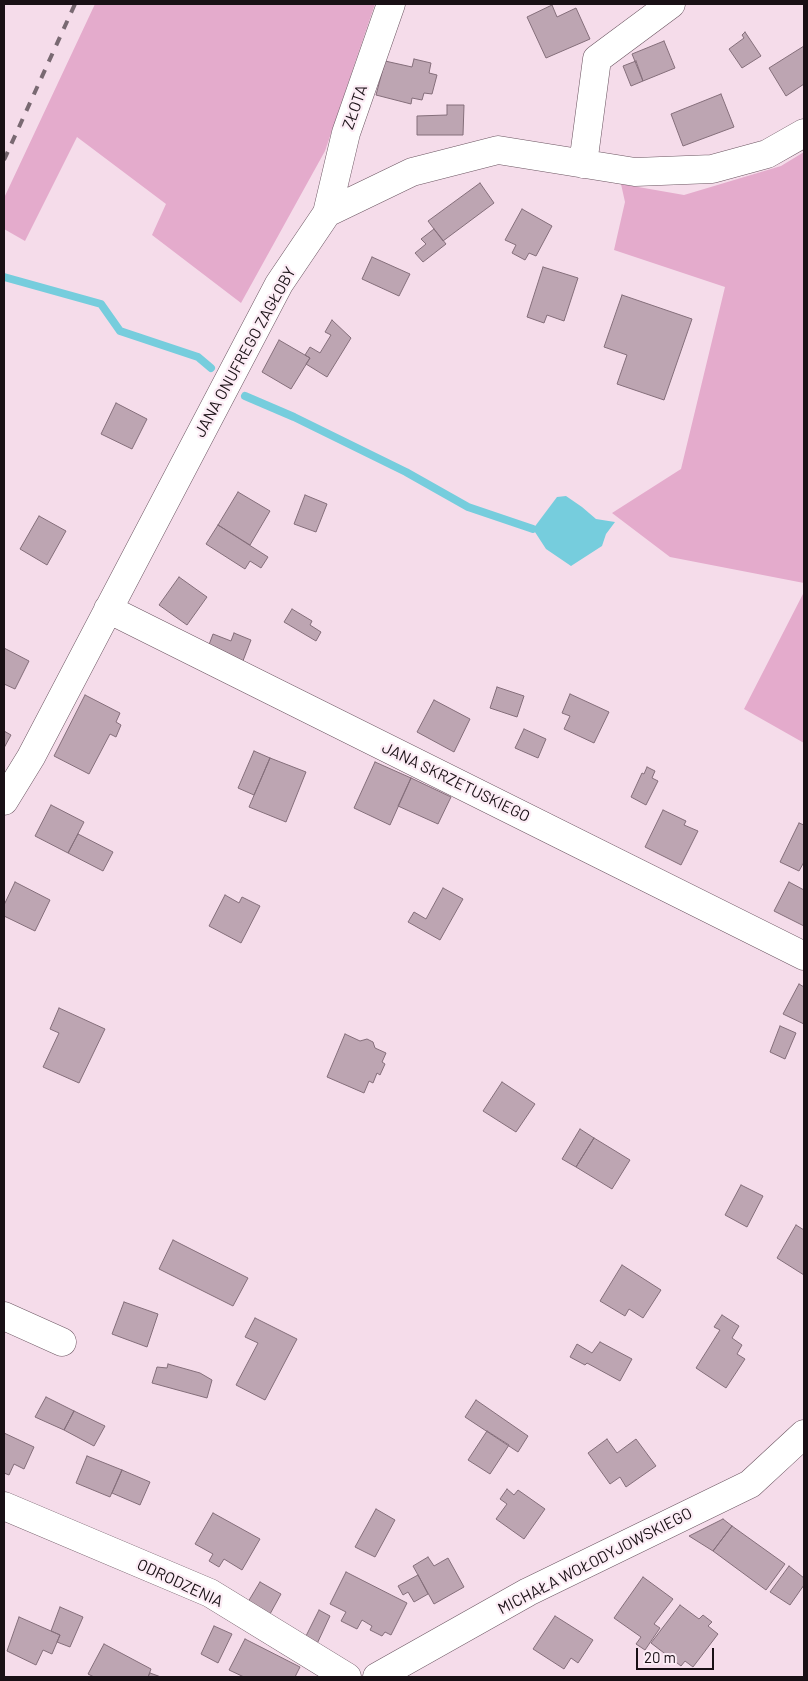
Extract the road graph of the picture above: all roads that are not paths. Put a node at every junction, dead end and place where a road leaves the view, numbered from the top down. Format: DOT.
graph roads {
  1 [pos="391,4"];
  2 [pos="671,4"];
  3 [pos="804,133"];
  4 [pos="583,164"];
  5 [pos="327,213"];
  6 [pos="108,609"];
  7 [pos="4,801"];
  8 [pos="804,956"];
  9 [pos="4,1316"];
  10 [pos="62,1342"];
  11 [pos="804,1434"];
  12 [pos="4,1506"];
  13 [pos="348,1677"];
  14 [pos="377,1677"];
  1 -- 5 [label="street, ZŁOTA"];
  2 -- 4 [label="street"];
  3 -- 4 [label="street"];
  4 -- 5 [label="street"];
  5 -- 6 [label="street, JANA ONUFREGO ZAGŁOBY"];
  6 -- 7 [label="street, JANA ONUFREGO ZAGŁOBY"];
  6 -- 8 [label="street, JANA SKRZETUSKIEGO"];
  9 -- 10 [label="street"];
  11 -- 14 [label="street, MICHAŁA WOŁODYJOWSKIEGO"];
  12 -- 13 [label="street, ODRODZENIA"];
}
